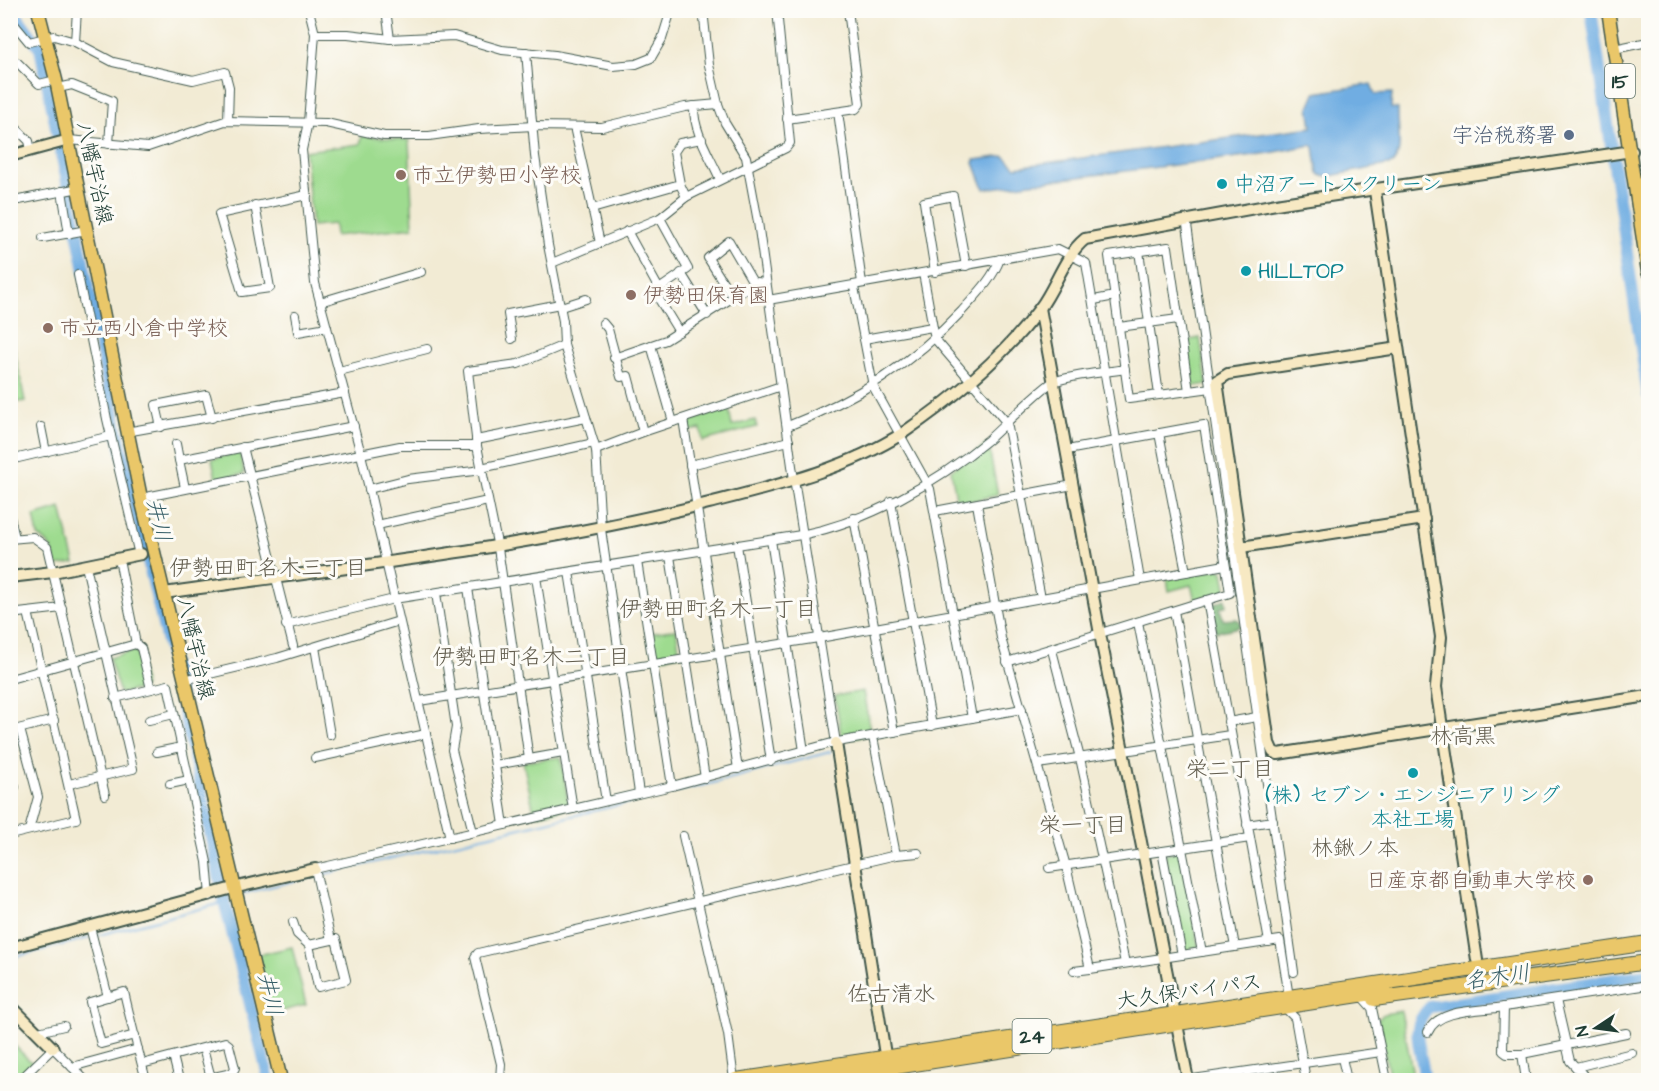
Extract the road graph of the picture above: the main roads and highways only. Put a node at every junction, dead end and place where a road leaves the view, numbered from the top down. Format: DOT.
graph roads {
  1 [pos="38,10"];
  2 [pos="1608,10"];
  3 [pos="1644,217"];
  4 [pos="1648,272"];
  5 [pos="1648,935"];
  6 [pos="1648,943"];
  7 [pos="1648,952"];
  8 [pos="1648,962"];
  9 [pos="1407,983"];
  10 [pos="1327,991"];
  11 [pos="1341,999"];
  12 [pos="1287,1003"];
  13 [pos="887,1069"];
  14 [pos="736,1077"];
  15 [pos="281,1080"];
  16 [pos="811,1080"];
  1 -- 15 [label="main road, 八幡宇治線"];
  2 -- 3 [label="main road, 15"];
  3 -- 4 [label="main road, 15"];
  5 -- 10 [label="highway"];
  6 -- 9 [label="highway, 大久保バイパス / 24"];
  7 -- 9 [label="highway, 大久保バイパス / 24"];
  8 -- 11 [label="highway"];
  9 -- 10 [label="highway, 大久保バイパス / 24"];
  9 -- 11 [label="highway, 大久保バイパス / 24"];
  10 -- 12 [label="highway, 大久保バイパス / 24"];
  11 -- 12 [label="highway, 大久保バイパス / 24"];
  12 -- 13 [label="highway, 大久保バイパス / 24"];
  13 -- 14 [label="highway, 大久保バイパス / 24"];
  13 -- 16 [label="highway, 大久保バイパス / 24"];
}
